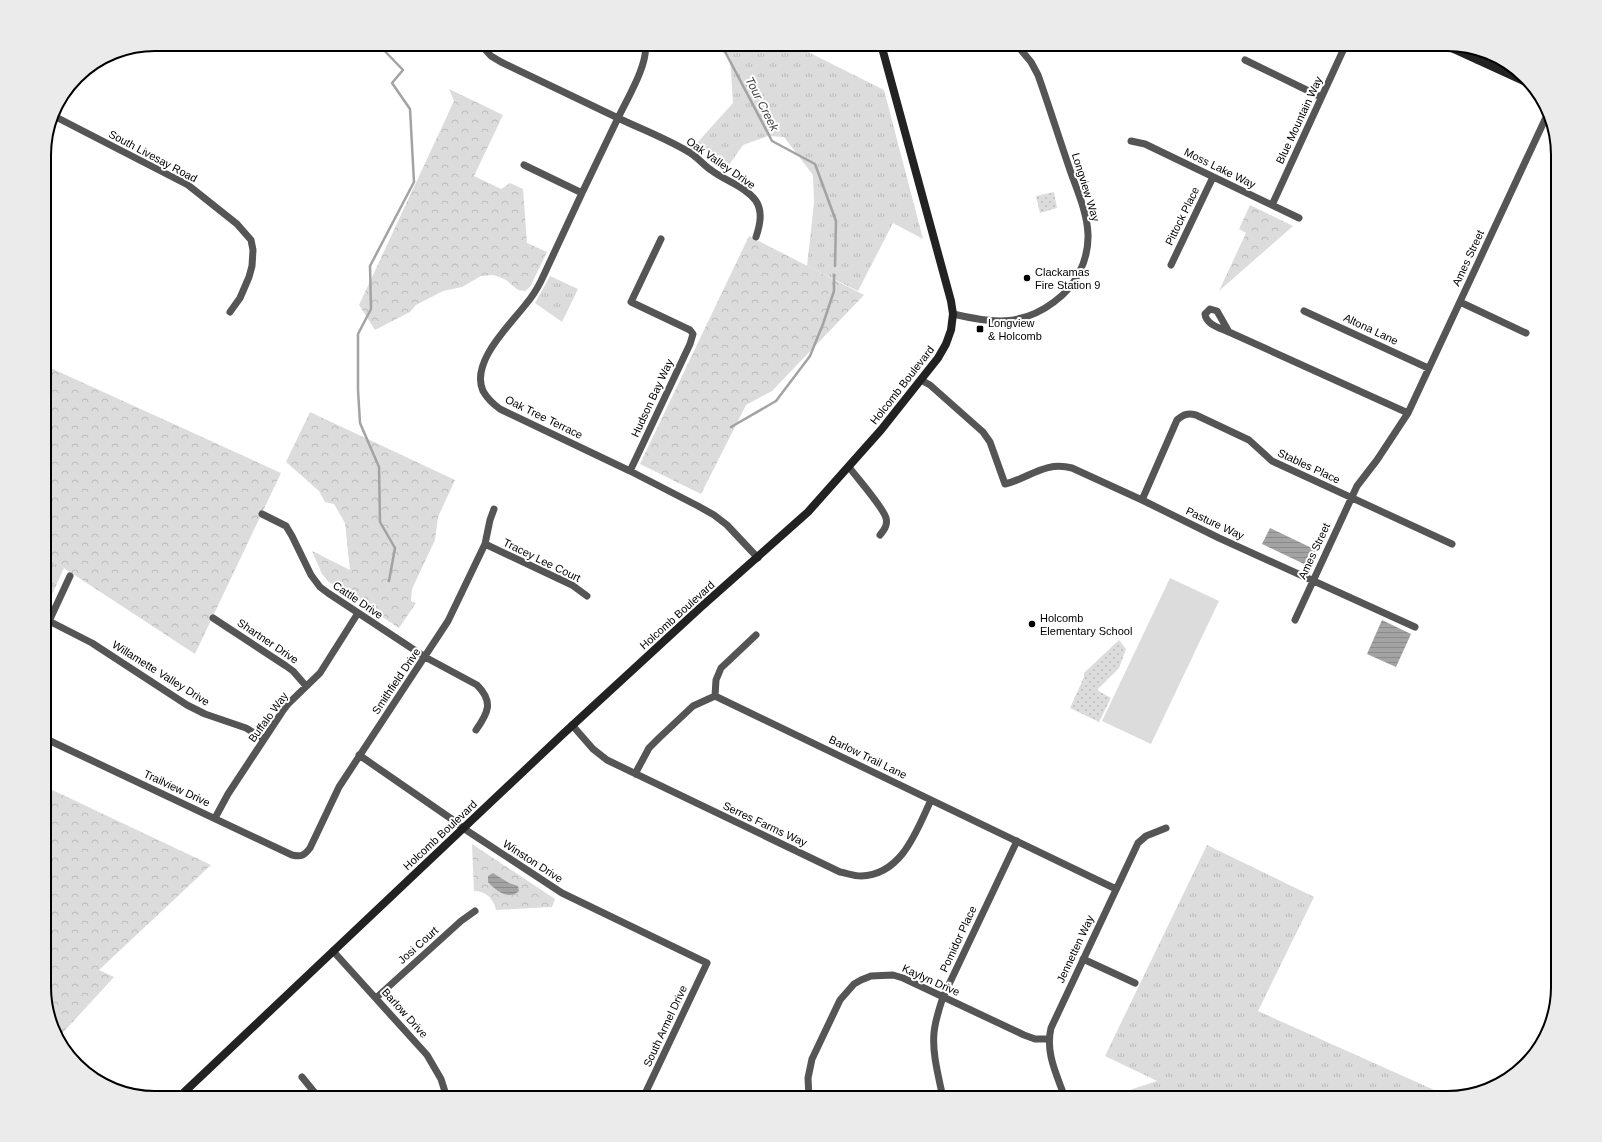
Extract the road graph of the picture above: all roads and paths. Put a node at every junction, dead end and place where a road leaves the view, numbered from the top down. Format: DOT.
graph roads {
  1 [pos="486,51"];
  2 [pos="646,51"];
  3 [pos="883,51"];
  4 [pos="1022,51"];
  5 [pos="1343,51"];
  6 [pos="1460,52"];
  7 [pos="1479,57"];
  8 [pos="1245,60"];
  9 [pos="1477,60"];
  10 [pos="1519,80"];
  11 [pos="1321,97"];
  12 [pos="58,118"];
  13 [pos="618,118"];
  14 [pos="1544,121"];
  15 [pos="1131,141"];
  16 [pos="524,166"];
  17 [pos="1213,177"];
  18 [pos="582,193"];
  19 [pos="1272,205"];
  20 [pos="1299,218"];
  21 [pos="756,237"];
  22 [pos="661,239"];
  23 [pos="1171,265"];
  24 [pos="1460,302"];
  25 [pos="1304,311"];
  26 [pos="230,312"];
  27 [pos="953,314"];
  28 [pos="1229,332"];
  29 [pos="1526,333"];
  30 [pos="1428,368"];
  31 [pos="921,380"];
  32 [pos="1408,413"];
  33 [pos="849,467"];
  34 [pos="630,471"];
  35 [pos="1351,497"];
  36 [pos="1142,500"];
  37 [pos="494,509"];
  38 [pos="262,514"];
  39 [pos="880,535"];
  40 [pos="486,544"];
  41 [pos="1452,544"];
  42 [pos="758,558"];
  43 [pos="70,576"];
  44 [pos="1313,580"];
  45 [pos="588,596"];
  46 [pos="358,613"];
  47 [pos="51,617"];
  48 [pos="214,618"];
  49 [pos="1294,620"];
  50 [pos="51,622"];
  51 [pos="1415,627"];
  52 [pos="756,635"];
  53 [pos="424,657"];
  54 [pos="306,686"];
  55 [pos="715,696"];
  56 [pos="572,725"];
  57 [pos="476,730"];
  58 [pos="264,739"];
  59 [pos="51,741"];
  60 [pos="359,755"];
  61 [pos="635,774"];
  62 [pos="931,800"];
  63 [pos="215,818"];
  64 [pos="463,828"];
  65 [pos="1166,828"];
  66 [pos="1017,841"];
  67 [pos="300,857"];
  68 [pos="1116,889"];
  69 [pos="475,911"];
  70 [pos="333,951"];
  71 [pos="1083,959"];
  72 [pos="707,963"];
  73 [pos="1135,983"];
  74 [pos="944,997"];
  75 [pos="376,998"];
  76 [pos="1048,1039"];
  77 [pos="302,1077"];
  78 [pos="185,1091"];
  79 [pos="313,1091"];
  80 [pos="444,1091"];
  81 [pos="647,1091"];
  82 [pos="809,1091"];
  83 [pos="942,1091"];
  84 [pos="1063,1091"];
  1 -- 13 [label="street, Oak Valley Drive"];
  2 -- 13 [label="street, Oak Tree Terrace"];
  3 -- 27 [label="street, Holcomb Boulevard"];
  4 -- 27 [label="street, Longview Way"];
  5 -- 11 [label="street, Blue Mountain Way"];
  6 -- 9 [label="street"];
  7 -- 9 [label="street"];
  8 -- 11 [label="street"];
  9 -- 10 [label="street"];
  11 -- 19 [label="street, Blue Mountain Way"];
  12 -- 26 [label="street, South Livesay Road"];
  13 -- 18 [label="street, Oak Tree Terrace"];
  13 -- 21 [label="street, Oak Valley Drive"];
  14 -- 24 [label="street, Ames Street"];
  15 -- 17 [label="street, Moss Lake Way"];
  16 -- 18 [label="street"];
  17 -- 19 [label="street, Moss Lake Way"];
  17 -- 23 [label="street, Pittock Place"];
  18 -- 34 [label="street, Oak Tree Terrace"];
  19 -- 20 [label="street, Moss Lake Way"];
  22 -- 34 [label="street, Hudson Bay Way"];
  24 -- 29 [label="street"];
  24 -- 30 [label="street, Ames Street"];
  25 -- 30 [label="street, Altona Lane"];
  27 -- 31 [label="street, Holcomb Boulevard"];
  28 -- 32 [label="street"];
  30 -- 32 [label="street, Ames Street"];
  31 -- 33 [label="street, Holcomb Boulevard"];
  31 -- 36 [label="street, Pasture Way"];
  32 -- 35 [label="street, Ames Street"];
  33 -- 39 [label="street"];
  33 -- 42 [label="street, Holcomb Boulevard"];
  34 -- 42 [label="street, Oak Tree Terrace"];
  35 -- 36 [label="street, Stables Place"];
  35 -- 41 [label="street, Stables Place"];
  35 -- 44 [label="street, Ames Street"];
  36 -- 44 [label="street, Pasture Way"];
  37 -- 40 [label="street, Smithfield Drive"];
  38 -- 46 [label="street, Cattle Drive"];
  40 -- 45 [label="street, Tracey Lee Court"];
  40 -- 53 [label="street, Smithfield Drive"];
  42 -- 56 [label="street, Holcomb Boulevard"];
  43 -- 47 [label="street"];
  44 -- 49 [label="street, Ames Street"];
  44 -- 51 [label="street, Pasture Way"];
  46 -- 53 [label="street, Cattle Drive"];
  46 -- 54 [label="street, Buffalo Way"];
  48 -- 54 [label="street, Shartner Drive"];
  50 -- 58 [label="street, Willamette Valley Drive"];
  52 -- 55 [label="street"];
  53 -- 57 [label="street, Cattle Drive"];
  53 -- 60 [label="street, Smithfield Drive"];
  54 -- 58 [label="street, Buffalo Way"];
  55 -- 61 [label="street"];
  55 -- 62 [label="street, Barlow Trail Lane"];
  56 -- 61 [label="street, Serres Farms Way"];
  56 -- 64 [label="street, Holcomb Boulevard"];
  58 -- 63 [label="street, Buffalo Way"];
  59 -- 63 [label="street, Trailview Drive"];
  60 -- 64 [label="street, Winston Drive"];
  60 -- 67 [label="street, Smithfield Drive"];
  61 -- 62 [label="street, Serres Farms Way"];
  62 -- 66 [label="street, Barlow Trail Lane"];
  63 -- 67 [label="street, Trailview Drive"];
  64 -- 70 [label="street, Holcomb Boulevard"];
  64 -- 72 [label="street, Winston Drive"];
  65 -- 68 [label="street, Jennetten Way"];
  66 -- 68 [label="street, Barlow Trail Lane"];
  66 -- 74 [label="street, Pomidor Place"];
  68 -- 71 [label="street, Jennetten Way"];
  69 -- 75 [label="street, Josi Court"];
  70 -- 75 [label="street, Barlow Drive"];
  70 -- 78 [label="street, Holcomb Boulevard"];
  71 -- 73 [label="street"];
  71 -- 76 [label="street, Jennetten Way"];
  72 -- 81 [label="street, South Armel Drive"];
  74 -- 76 [label="street, Kaylyn Drive"];
  74 -- 82 [label="street, Kaylyn Drive"];
  74 -- 83 [label="street, Pomidor Place"];
  75 -- 80 [label="street, Barlow Drive"];
  76 -- 84 [label="street, Jennetten Way"];
  77 -- 79 [label="street"];
}
